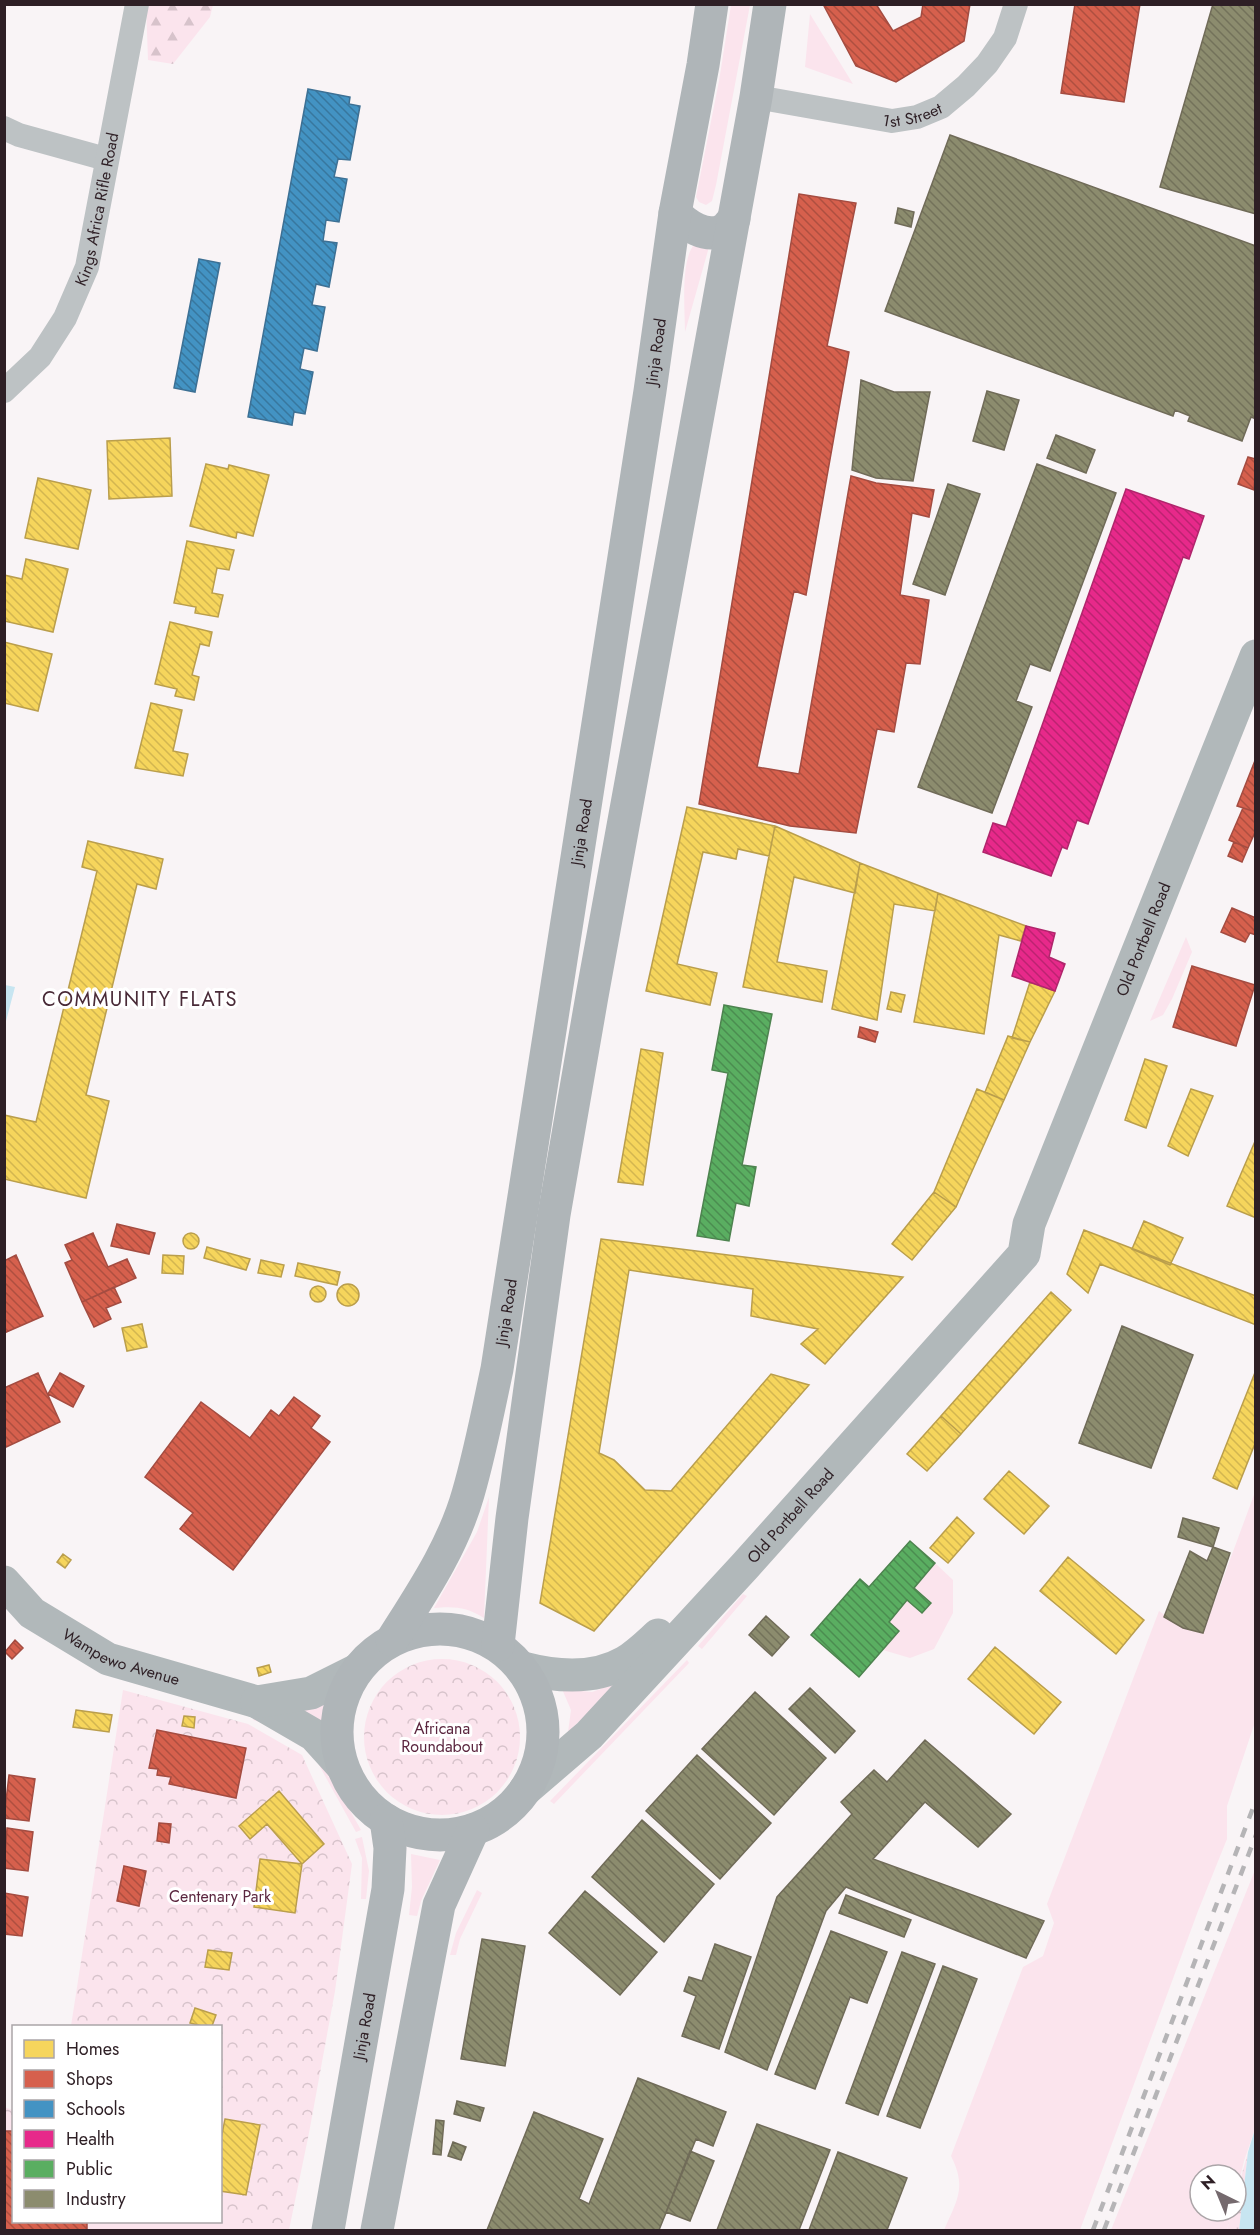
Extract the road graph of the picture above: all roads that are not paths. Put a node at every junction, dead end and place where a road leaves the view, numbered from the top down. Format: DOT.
graph roads {
  1 [pos="137,4"];
  2 [pos="711,4"];
  3 [pos="770,4"];
  4 [pos="1016,4"];
  5 [pos="756,97"];
  6 [pos="4,129"];
  7 [pos="106,159"];
  8 [pos="675,213"];
  9 [pos="734,219"];
  10 [pos="4,391"];
  11 [pos="1256,656"];
  12 [pos="1029,1224"];
  13 [pos="4,1582"];
  14 [pos="392,1640"];
  15 [pos="498,1645"];
  16 [pos="523,1668"];
  17 [pos="357,1670"];
  18 [pos="257,1702"];
  19 [pos="342,1766"];
  20 [pos="525,1790"];
  21 [pos="386,1820"];
  22 [pos="473,1830"];
  23 [pos="328,2230"];
  24 [pos="377,2230"];
  1 -- 7 [label="street, Kings Africa Rifle Road"];
  2 -- 8 [label="highway, Jinja Road"];
  3 -- 5 [label="highway, Jinja Road"];
  4 -- 5 [label="street, 1st Street"];
  5 -- 9 [label="highway, Jinja Road"];
  6 -- 7 [label="street"];
  7 -- 10 [label="street, Kings Africa Rifle Road"];
  8 -- 9 [label="highway"];
  8 -- 14 [label="highway, Jinja Road"];
  9 -- 15 [label="highway, Jinja Road"];
  11 -- 12 [label="main road, Old Portbell Road"];
  12 -- 16 [label="main road, Old Portbell Road"];
  12 -- 20 [label="main road, Old Portbell Road"];
  13 -- 18 [label="main road, Wampewo Avenue"];
  14 -- 15 [label="highway"];
  14 -- 17 [label="highway"];
  15 -- 16 [label="highway"];
  16 -- 20 [label="highway"];
  17 -- 18 [label="main road"];
  17 -- 19 [label="highway"];
  18 -- 19 [label="main road"];
  19 -- 21 [label="highway"];
  20 -- 22 [label="highway"];
  21 -- 22 [label="highway"];
  21 -- 23 [label="highway, Jinja Road"];
  22 -- 24 [label="highway"];
}
